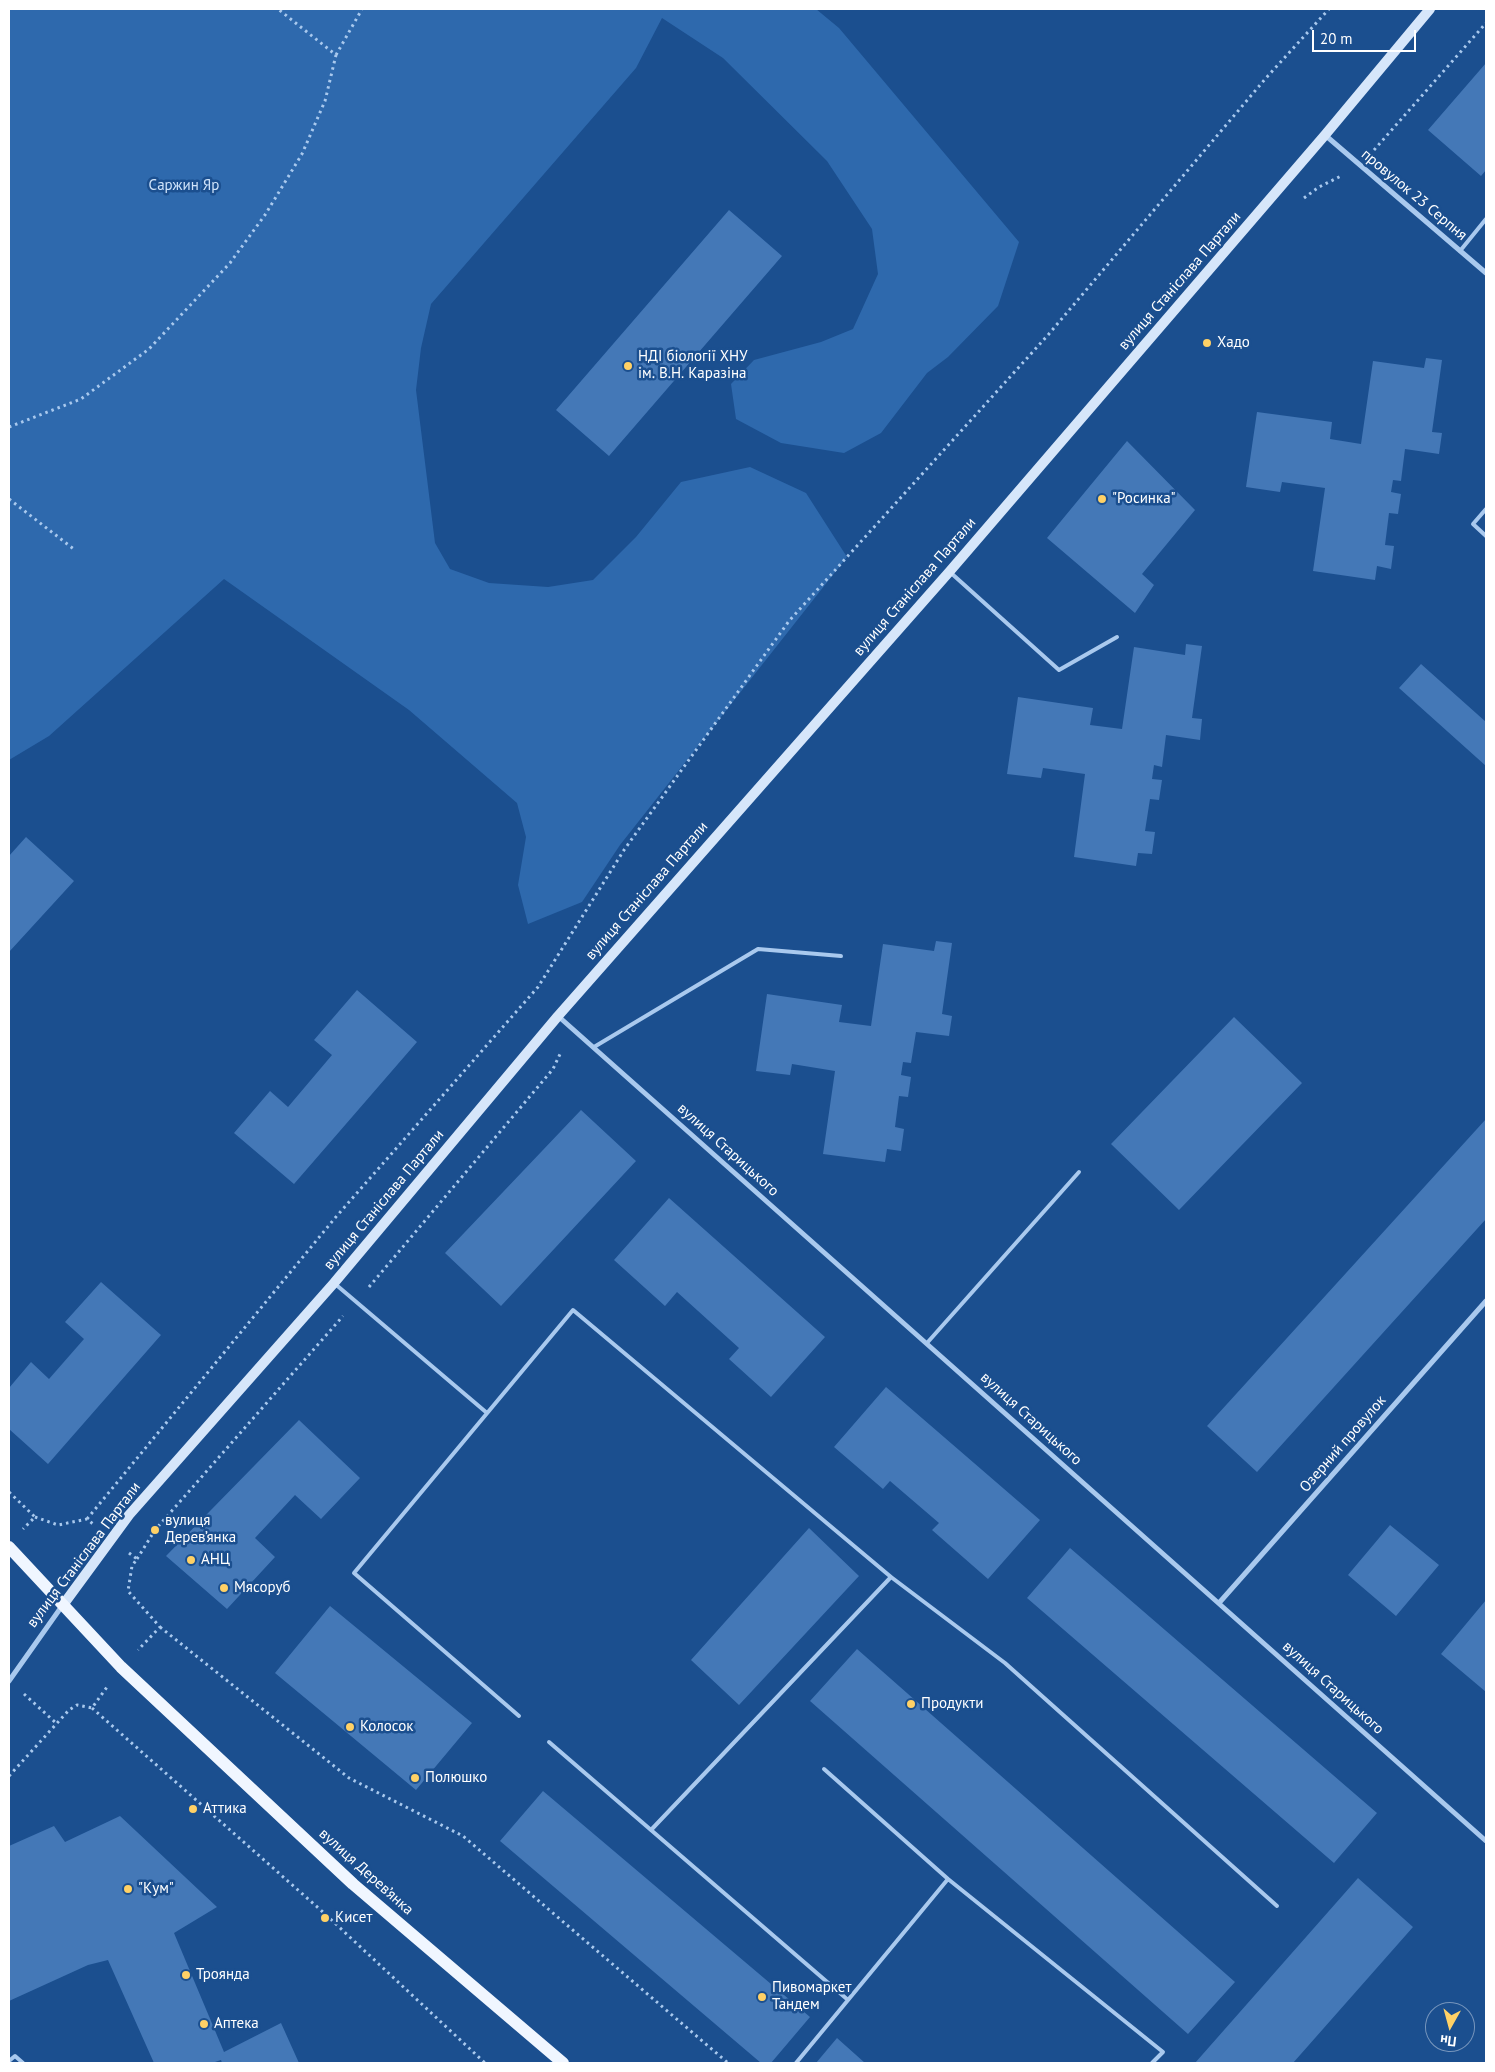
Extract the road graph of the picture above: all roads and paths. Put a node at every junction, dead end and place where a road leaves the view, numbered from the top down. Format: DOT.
graph roads {
  1 [pos="278,9"];
  2 [pos="362,9"];
  3 [pos="1329,9"];
  4 [pos="1430,9"];
  5 [pos="336,55"];
  6 [pos="1325,135"];
  7 [pos="1486,219"];
  8 [pos="1460,251"];
  9 [pos="1486,273"];
  10 [pos="9,426"];
  11 [pos="9,499"];
  12 [pos="1486,509"];
  13 [pos="1486,536"];
  14 [pos="75,550"];
  15 [pos="950,571"];
  16 [pos="1117,638"];
  17 [pos="841,956"];
  18 [pos="558,1016"];
  19 [pos="594,1046"];
  20 [pos="1079,1172"];
  21 [pos="334,1284"];
  22 [pos="1486,1301"];
  23 [pos="927,1343"];
  24 [pos="487,1413"];
  25 [pos="9,1492"];
  26 [pos="35,1517"];
  27 [pos="87,1519"];
  28 [pos="22,1530"];
  29 [pos="111,1540"];
  30 [pos="9,1547"];
  31 [pos="891,1577"];
  32 [pos="1219,1603"];
  33 [pos="63,1605"];
  34 [pos="160,1627"];
  35 [pos="121,1668"];
  36 [pos="9,1680"];
  37 [pos="92,1708"];
  38 [pos="519,1716"];
  39 [pos="56,1723"];
  40 [pos="549,1742"];
  41 [pos="824,1769"];
  42 [pos="9,1776"];
  43 [pos="651,1830"];
  44 [pos="1486,1842"];
  45 [pos="948,1879"];
  46 [pos="1277,1906"];
  47 [pos="848,2000"];
  48 [pos="9,2061"];
  49 [pos="23,2063"];
  50 [pos="485,2063"];
  51 [pos="563,2063"];
  52 [pos="728,2063"];
  53 [pos="796,2063"];
  54 [pos="1152,2063"];
  1 -- 5 [label="path"];
  2 -- 5 [label="path"];
  3 -- 27 [label="path"];
  4 -- 6 [label="street, вулиця Станіслава Партали"];
  5 -- 10 [label="path"];
  6 -- 8 [label="street, провулок 23 Серпня"];
  6 -- 15 [label="street, вулиця Станіслава Партали"];
  7 -- 8 [label="lane"];
  8 -- 9 [label="street, провулок 23 Серпня"];
  11 -- 14 [label="path"];
  12 -- 13 [label="lane"];
  15 -- 16 [label="lane"];
  15 -- 18 [label="street, вулиця Станіслава Партали"];
  17 -- 19 [label="lane"];
  18 -- 19 [label="street, вулиця Старицького"];
  18 -- 21 [label="street, вулиця Станіслава Партали"];
  19 -- 23 [label="street, вулиця Старицького"];
  20 -- 23 [label="lane"];
  21 -- 24 [label="lane"];
  21 -- 29 [label="street, вулиця Станіслава Партали"];
  22 -- 32 [label="street, Озерний провулок"];
  23 -- 32 [label="street, вулиця Старицького"];
  24 -- 31 [label="lane"];
  24 -- 38 [label="lane"];
  25 -- 26 [label="path"];
  26 -- 27 [label="path"];
  26 -- 28 [label="path"];
  27 -- 29 [label="path"];
  29 -- 33 [label="street, вулиця Станіслава Партали"];
  29 -- 34 [label="path"];
  30 -- 33 [label="main road, вулиця Дерев’янка"];
  31 -- 43 [label="lane"];
  31 -- 46 [label="lane"];
  32 -- 44 [label="street, вулиця Старицького"];
  33 -- 35 [label="main road, вулиця Дерев’янка"];
  33 -- 36 [label="street, вулиця Станіслава Партали"];
  34 -- 35 [label="path"];
  34 -- 52 [label="path"];
  35 -- 37 [label="path"];
  35 -- 51 [label="main road, вулиця Дерев’янка"];
  36 -- 39 [label="path"];
  37 -- 39 [label="path"];
  37 -- 50 [label="path"];
  39 -- 42 [label="path"];
  40 -- 43 [label="lane"];
  41 -- 45 [label="lane"];
  43 -- 47 [label="lane"];
  45 -- 47 [label="lane"];
  45 -- 54 [label="lane"];
  47 -- 53 [label="lane"];
  48 -- 49 [label="lane"];
}
